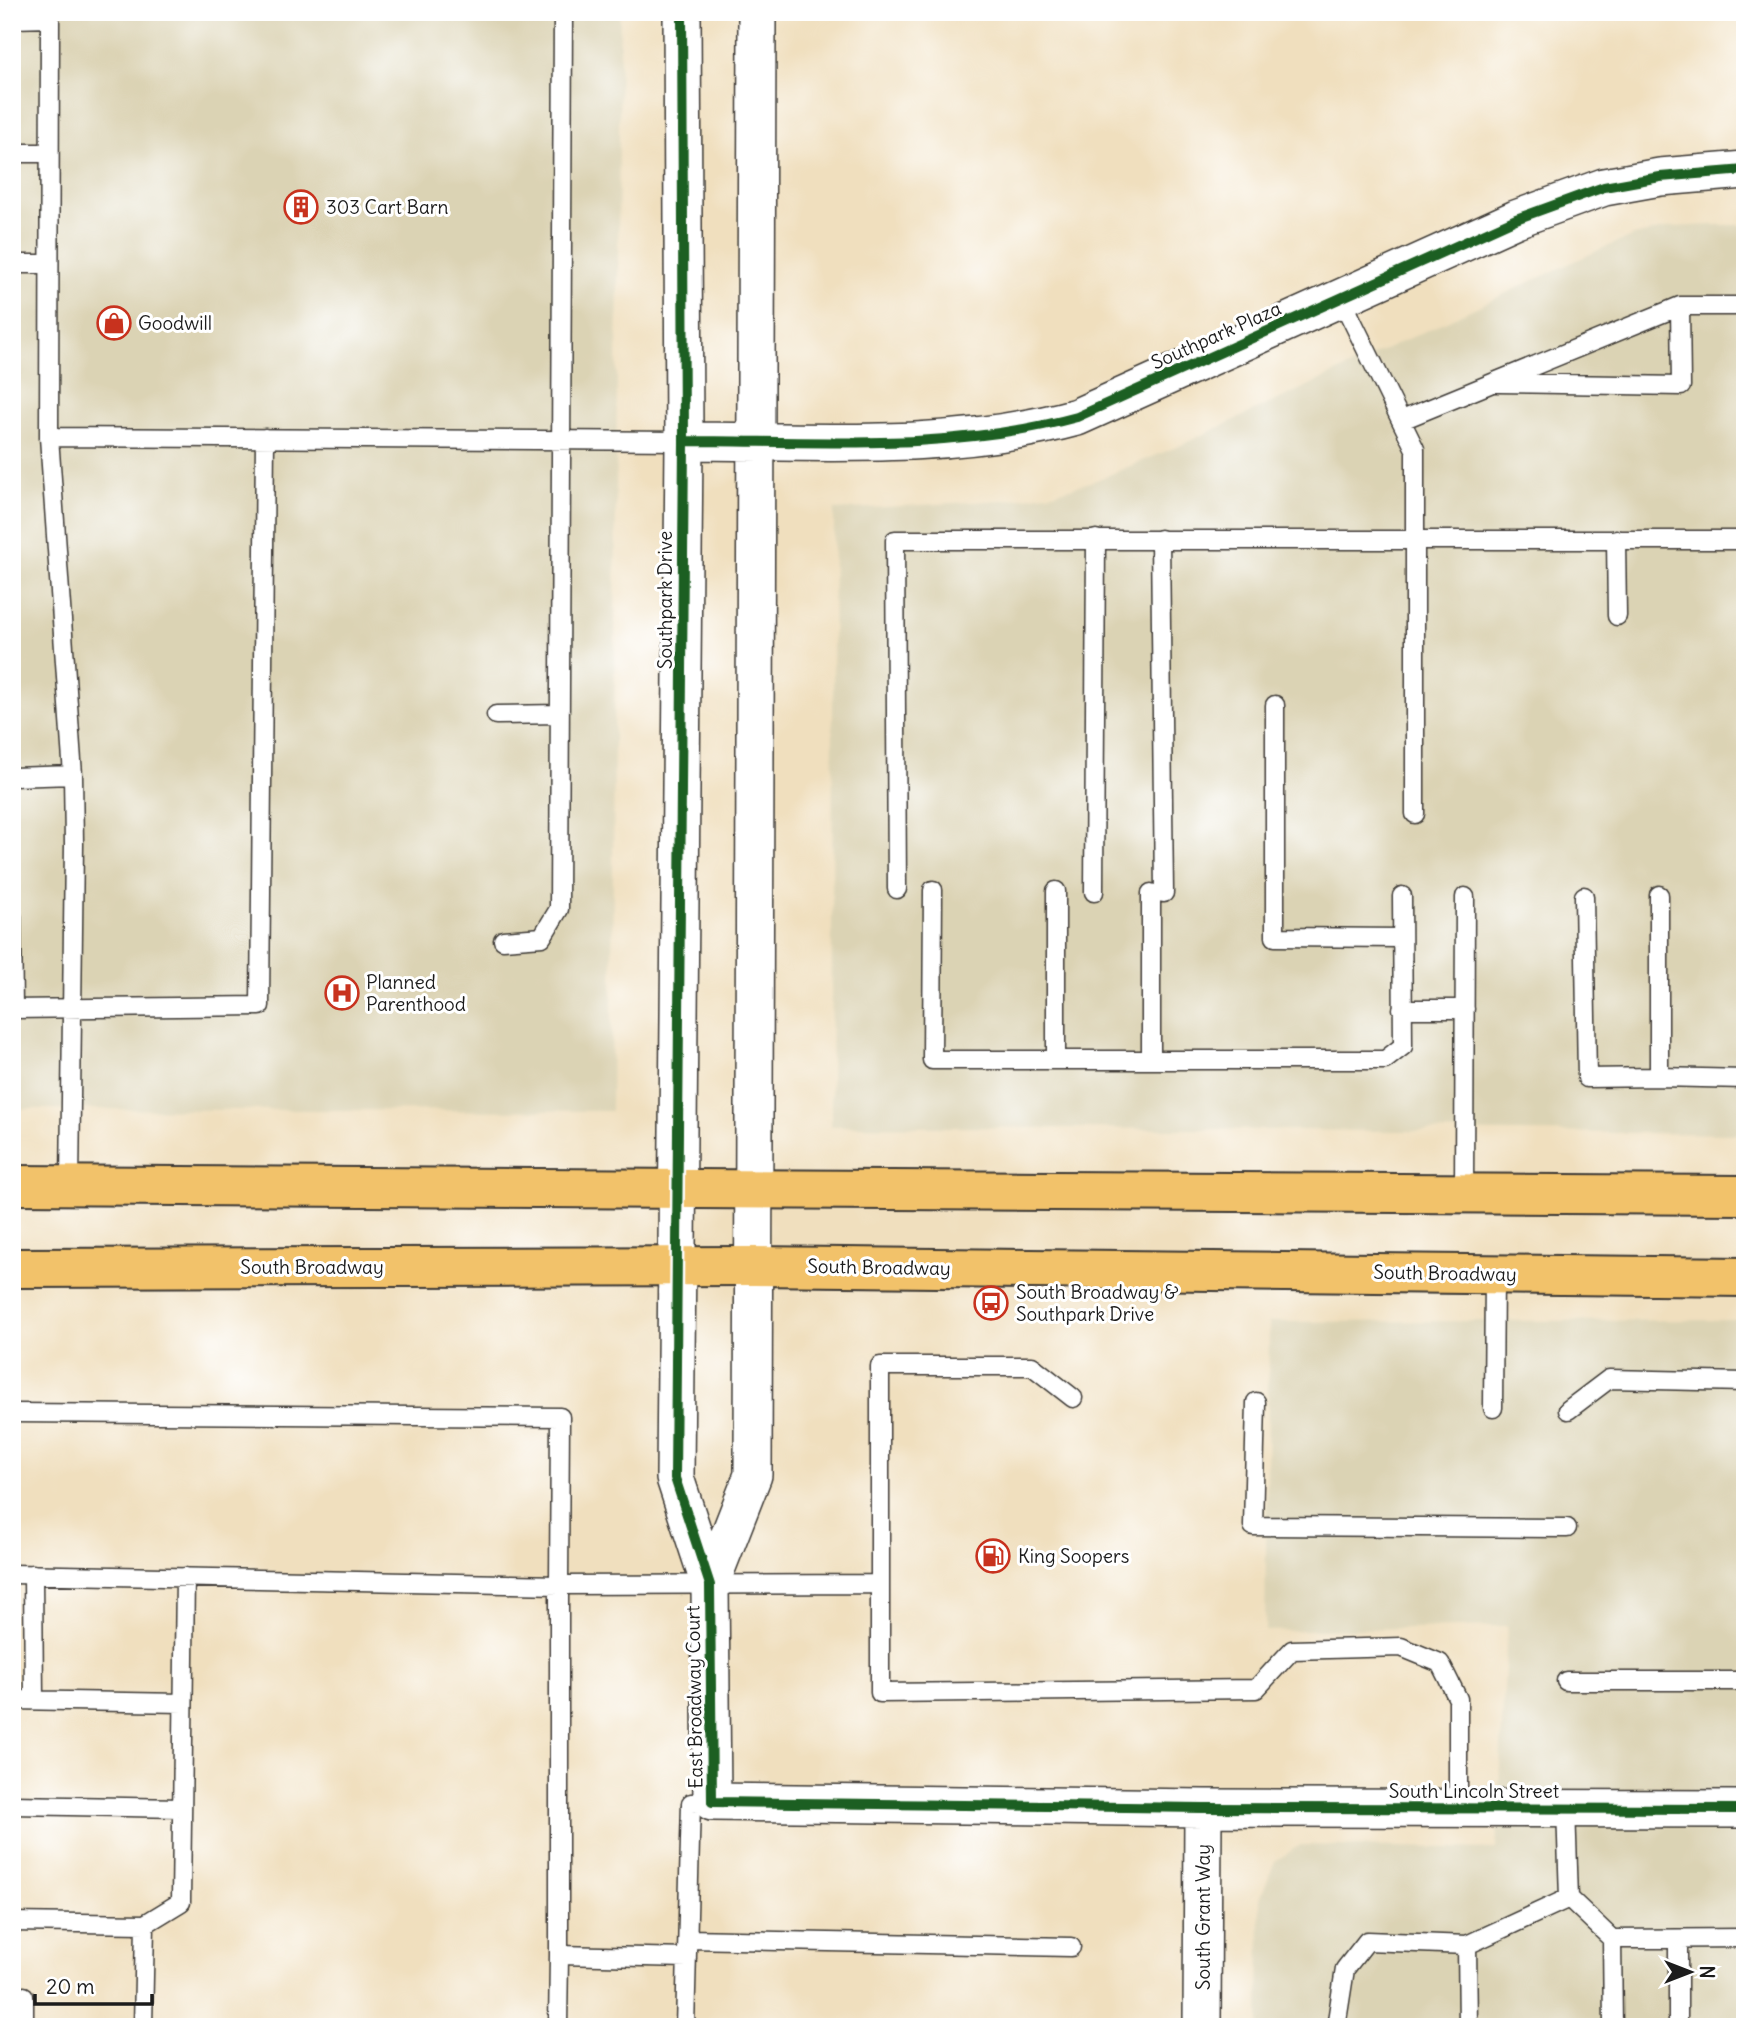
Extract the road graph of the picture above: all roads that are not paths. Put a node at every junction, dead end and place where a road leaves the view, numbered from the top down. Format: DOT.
graph roads {
  1 [pos="563,12"];
  2 [pos="682,12"];
  3 [pos="757,12"];
  4 [pos="50,15"];
  5 [pos="12,19"];
  6 [pos="12,153"];
  7 [pos="49,153"];
  8 [pos="1745,170"];
  9 [pos="12,264"];
  10 [pos="49,264"];
  11 [pos="1341,298"];
  12 [pos="1679,306"];
  13 [pos="1745,306"];
  14 [pos="1492,383"];
  15 [pos="1402,421"];
  16 [pos="49,437"];
  17 [pos="265,438"];
  18 [pos="560,440"];
  19 [pos="684,441"];
  20 [pos="757,441"];
  21 [pos="1415,538"];
  22 [pos="1096,539"];
  23 [pos="1160,539"];
  24 [pos="1616,539"];
  25 [pos="1745,540"];
  26 [pos="1617,616"];
  27 [pos="1275,705"];
  28 [pos="559,714"];
  29 [pos="496,715"];
  30 [pos="73,775"];
  31 [pos="12,777"];
  32 [pos="1415,814"];
  33 [pos="897,889"];
  34 [pos="933,890"];
  35 [pos="1056,891"];
  36 [pos="1094,892"];
  37 [pos="1659,895"];
  38 [pos="1402,896"];
  39 [pos="1584,896"];
  40 [pos="1465,897"];
  41 [pos="12,916"];
  42 [pos="1402,938"];
  43 [pos="503,940"];
  44 [pos="72,1008"];
  45 [pos="13,1009"];
  46 [pos="1402,1009"];
  47 [pos="1465,1009"];
  48 [pos="1056,1060"];
  49 [pos="1151,1060"];
  50 [pos="1659,1077"];
  51 [pos="1745,1079"];
  52 [pos="12,1185"];
  53 [pos="70,1185"];
  54 [pos="678,1189"];
  55 [pos="754,1189"];
  56 [pos="1464,1193"];
  57 [pos="1745,1195"];
  58 [pos="677,1266"];
  59 [pos="754,1266"];
  60 [pos="12,1268"];
  61 [pos="1494,1274"];
  62 [pos="1745,1277"];
  63 [pos="1745,1382"];
  64 [pos="1073,1398"];
  65 [pos="1256,1402"];
  66 [pos="1493,1408"];
  67 [pos="1568,1410"];
  68 [pos="12,1413"];
  69 [pos="1567,1528"];
  70 [pos="12,1574"];
  71 [pos="33,1574"];
  72 [pos="185,1577"];
  73 [pos="880,1584"];
  74 [pos="559,1585"];
  75 [pos="710,1585"];
  76 [pos="1566,1681"];
  77 [pos="1745,1681"];
  78 [pos="12,1700"];
  79 [pos="34,1700"];
  80 [pos="183,1703"];
  81 [pos="712,1802"];
  82 [pos="12,1805"];
  83 [pos="182,1808"];
  84 [pos="1203,1808"];
  85 [pos="1458,1808"];
  86 [pos="1566,1808"];
  87 [pos="1745,1808"];
  88 [pos="1569,1898"];
  89 [pos="12,1922"];
  90 [pos="145,1924"];
  91 [pos="1745,1938"];
  92 [pos="688,1939"];
  93 [pos="1612,1939"];
  94 [pos="1678,1939"];
  95 [pos="1467,1945"];
  96 [pos="1071,1947"];
  97 [pos="559,1955"];
  98 [pos="687,1958"];
  99 [pos="24,1996"];
  100 [pos="24,2027"];
  101 [pos="143,2027"];
  102 [pos="558,2027"];
  103 [pos="685,2027"];
  104 [pos="1202,2027"];
  105 [pos="1336,2027"];
  106 [pos="1468,2027"];
  107 [pos="1613,2027"];
  108 [pos="1678,2027"];
  1 -- 18 [label="lane"];
  2 -- 19 [label="street, Southpark Drive"];
  3 -- 20 [label="street"];
  4 -- 5 [label="lane"];
  4 -- 7 [label="lane"];
  6 -- 7 [label="lane"];
  7 -- 10 [label="lane"];
  8 -- 11 [label="street, Southpark Plaza"];
  9 -- 10 [label="lane"];
  10 -- 16 [label="lane"];
  11 -- 15 [label="lane"];
  11 -- 20 [label="street, Southpark Plaza"];
  12 -- 13 [label="lane"];
  12 -- 14 [label="lane"];
  12 -- 14 [label="lane"];
  14 -- 15 [label="lane"];
  15 -- 21 [label="lane"];
  16 -- 17 [label="lane"];
  16 -- 30 [label="lane"];
  17 -- 18 [label="lane"];
  17 -- 44 [label="lane"];
  18 -- 19 [label="lane"];
  18 -- 28 [label="lane"];
  19 -- 20 [label="street, Southpark Plaza"];
  19 -- 54 [label="street, Southpark Drive"];
  20 -- 55 [label="street"];
  21 -- 23 [label="lane"];
  21 -- 24 [label="lane"];
  21 -- 32 [label="lane"];
  22 -- 23 [label="lane"];
  22 -- 33 [label="lane"];
  22 -- 36 [label="lane"];
  23 -- 49 [label="lane"];
  24 -- 25 [label="lane"];
  24 -- 26 [label="lane"];
  27 -- 42 [label="lane"];
  28 -- 29 [label="lane"];
  28 -- 43 [label="lane"];
  30 -- 31 [label="lane"];
  30 -- 44 [label="lane"];
  34 -- 48 [label="lane"];
  35 -- 48 [label="lane"];
  37 -- 50 [label="lane"];
  38 -- 42 [label="lane"];
  39 -- 50 [label="lane"];
  40 -- 47 [label="lane"];
  41 -- 45 [label="lane"];
  42 -- 46 [label="lane"];
  44 -- 45 [label="lane"];
  44 -- 53 [label="lane"];
  46 -- 47 [label="lane"];
  46 -- 49 [label="lane"];
  47 -- 56 [label="lane"];
  48 -- 49 [label="lane"];
  50 -- 51 [label="lane"];
  52 -- 53 [label="main road"];
  53 -- 54 [label="main road"];
  54 -- 55 [label="main road"];
  54 -- 58 [label="street, East Broadway Court"];
  55 -- 56 [label="main road"];
  55 -- 59 [label="street, East Broadway Court"];
  56 -- 57 [label="main road"];
  58 -- 59 [label="main road, South Broadway"];
  58 -- 60 [label="main road, South Broadway"];
  58 -- 75 [label="street, East Broadway Court"];
  59 -- 61 [label="main road, South Broadway"];
  59 -- 75 [label="street, East Broadway Court"];
  61 -- 62 [label="main road, South Broadway"];
  61 -- 66 [label="lane"];
  63 -- 67 [label="lane"];
  64 -- 73 [label="lane"];
  65 -- 69 [label="lane"];
  68 -- 74 [label="lane"];
  70 -- 71 [label="lane"];
  71 -- 72 [label="lane"];
  71 -- 79 [label="lane"];
  72 -- 74 [label="lane"];
  72 -- 80 [label="lane"];
  73 -- 75 [label="lane"];
  73 -- 85 [label="lane"];
  74 -- 75 [label="lane"];
  74 -- 97 [label="lane"];
  75 -- 81 [label="street, East Broadway Court"];
  76 -- 77 [label="lane"];
  78 -- 79 [label="lane"];
  79 -- 80 [label="lane"];
  80 -- 83 [label="lane"];
  81 -- 84 [label="street, East Broadway Court"];
  81 -- 92 [label="lane"];
  82 -- 83 [label="lane"];
  83 -- 90 [label="lane"];
  84 -- 85 [label="street, South Lincoln Street"];
  84 -- 104 [label="street, South Grant Way"];
  85 -- 86 [label="street, South Lincoln Street"];
  86 -- 87 [label="street, South Lincoln Street"];
  86 -- 88 [label="lane"];
  88 -- 93 [label="lane"];
  88 -- 95 [label="lane"];
  89 -- 90 [label="lane"];
  90 -- 101 [label="lane"];
  91 -- 94 [label="lane"];
  92 -- 96 [label="lane"];
  92 -- 98 [label="lane"];
  93 -- 94 [label="lane"];
  93 -- 107 [label="lane"];
  94 -- 108 [label="lane"];
  95 -- 105 [label="lane"];
  95 -- 106 [label="lane"];
  97 -- 98 [label="lane"];
  97 -- 102 [label="lane"];
  98 -- 103 [label="lane"];
  99 -- 100 [label="lane"];
}
